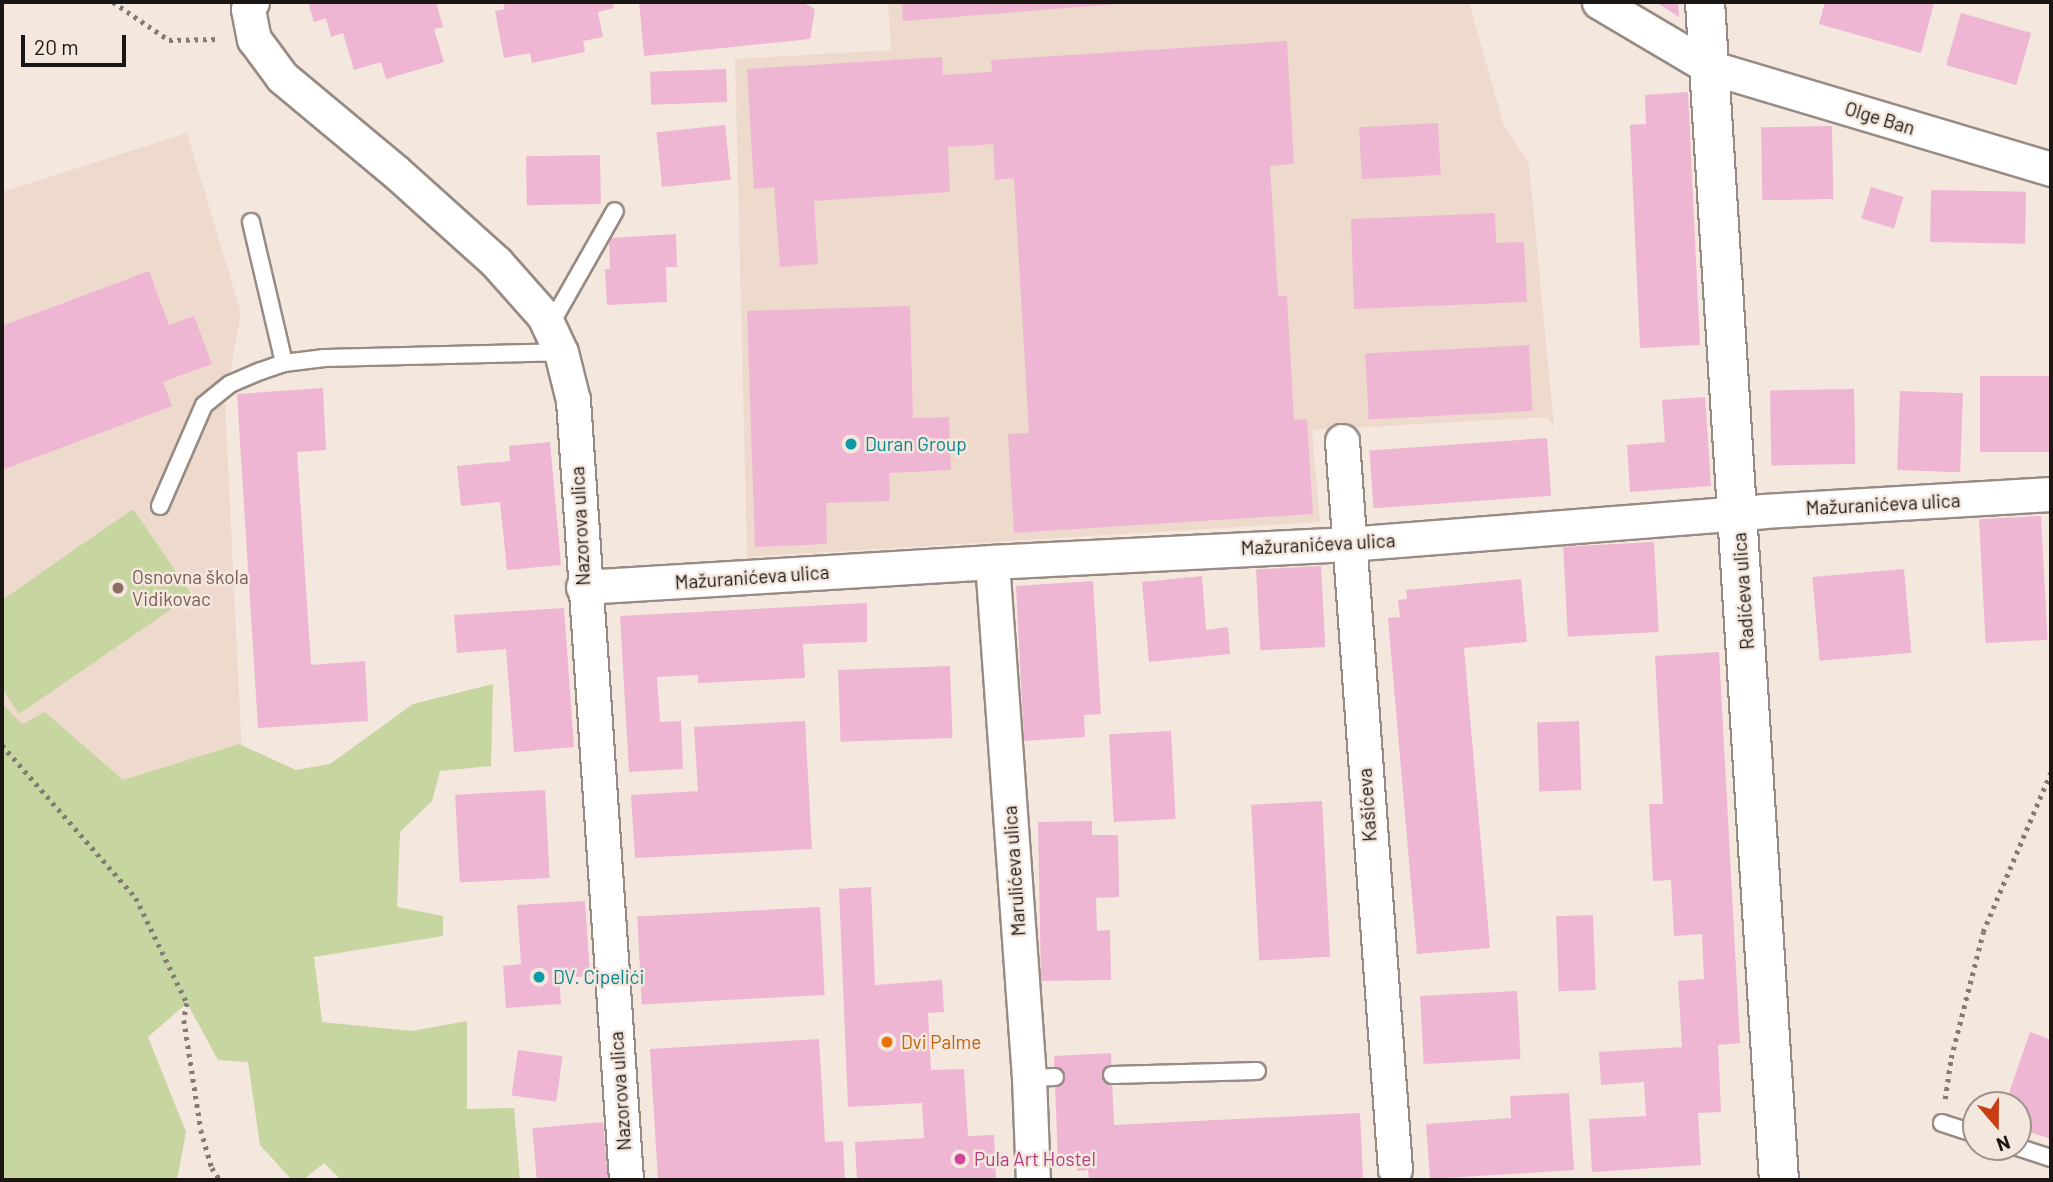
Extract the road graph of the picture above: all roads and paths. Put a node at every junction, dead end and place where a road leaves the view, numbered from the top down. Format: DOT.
graph roads {
  1 [pos="113,2"];
  2 [pos="252,2"];
  3 [pos="1599,2"];
  4 [pos="1705,2"];
  5 [pos="254,39"];
  6 [pos="1709,67"];
  7 [pos="2051,169"];
  8 [pos="615,211"];
  9 [pos="251,222"];
  10 [pos="555,340"];
  11 [pos="285,363"];
  12 [pos="1342,441"];
  13 [pos="2051,494"];
  14 [pos="160,506"];
  15 [pos="1738,513"];
  16 [pos="1348,544"];
  17 [pos="992,562"];
  18 [pos="583,587"];
  19 [pos="2,746"];
  20 [pos="2051,772"];
  21 [pos="1257,1071"];
  22 [pos="1112,1075"];
  23 [pos="1942,1124"];
  24 [pos="1962,1130"];
  25 [pos="2032,1152"];
  26 [pos="2051,1158"];
  27 [pos="1395,1169"];
  28 [pos="220,1180"];
  29 [pos="626,1180"];
  30 [pos="1033,1180"];
  31 [pos="1779,1180"];
  1 -- 5 [label="path"];
  2 -- 5 [label="street, Nazorova ulica"];
  3 -- 6 [label="street, Olge Ban"];
  4 -- 6 [label="street, Radićeva ulica"];
  5 -- 10 [label="street, Nazorova ulica"];
  6 -- 7 [label="street, Olge Ban"];
  6 -- 15 [label="street, Radićeva ulica"];
  8 -- 10 [label="lane"];
  9 -- 11 [label="lane"];
  10 -- 11 [label="lane"];
  10 -- 18 [label="street, Nazorova ulica"];
  11 -- 14 [label="lane"];
  12 -- 16 [label="street, Kašićeva"];
  13 -- 15 [label="street, Mažuranićeva ulica"];
  15 -- 16 [label="street, Mažuranićeva ulica"];
  15 -- 31 [label="street, Radićeva ulica"];
  16 -- 17 [label="street, Mažuranićeva ulica"];
  16 -- 27 [label="street, Kašićeva"];
  17 -- 18 [label="street, Mažuranićeva ulica"];
  17 -- 30 [label="street, Marulićeva ulica"];
  18 -- 29 [label="street, Nazorova ulica"];
  19 -- 28 [label="path"];
  20 -- 23 [label="path"];
  21 -- 22 [label="lane"];
  23 -- 24 [label="lane"];
  25 -- 26 [label="lane"];
}
